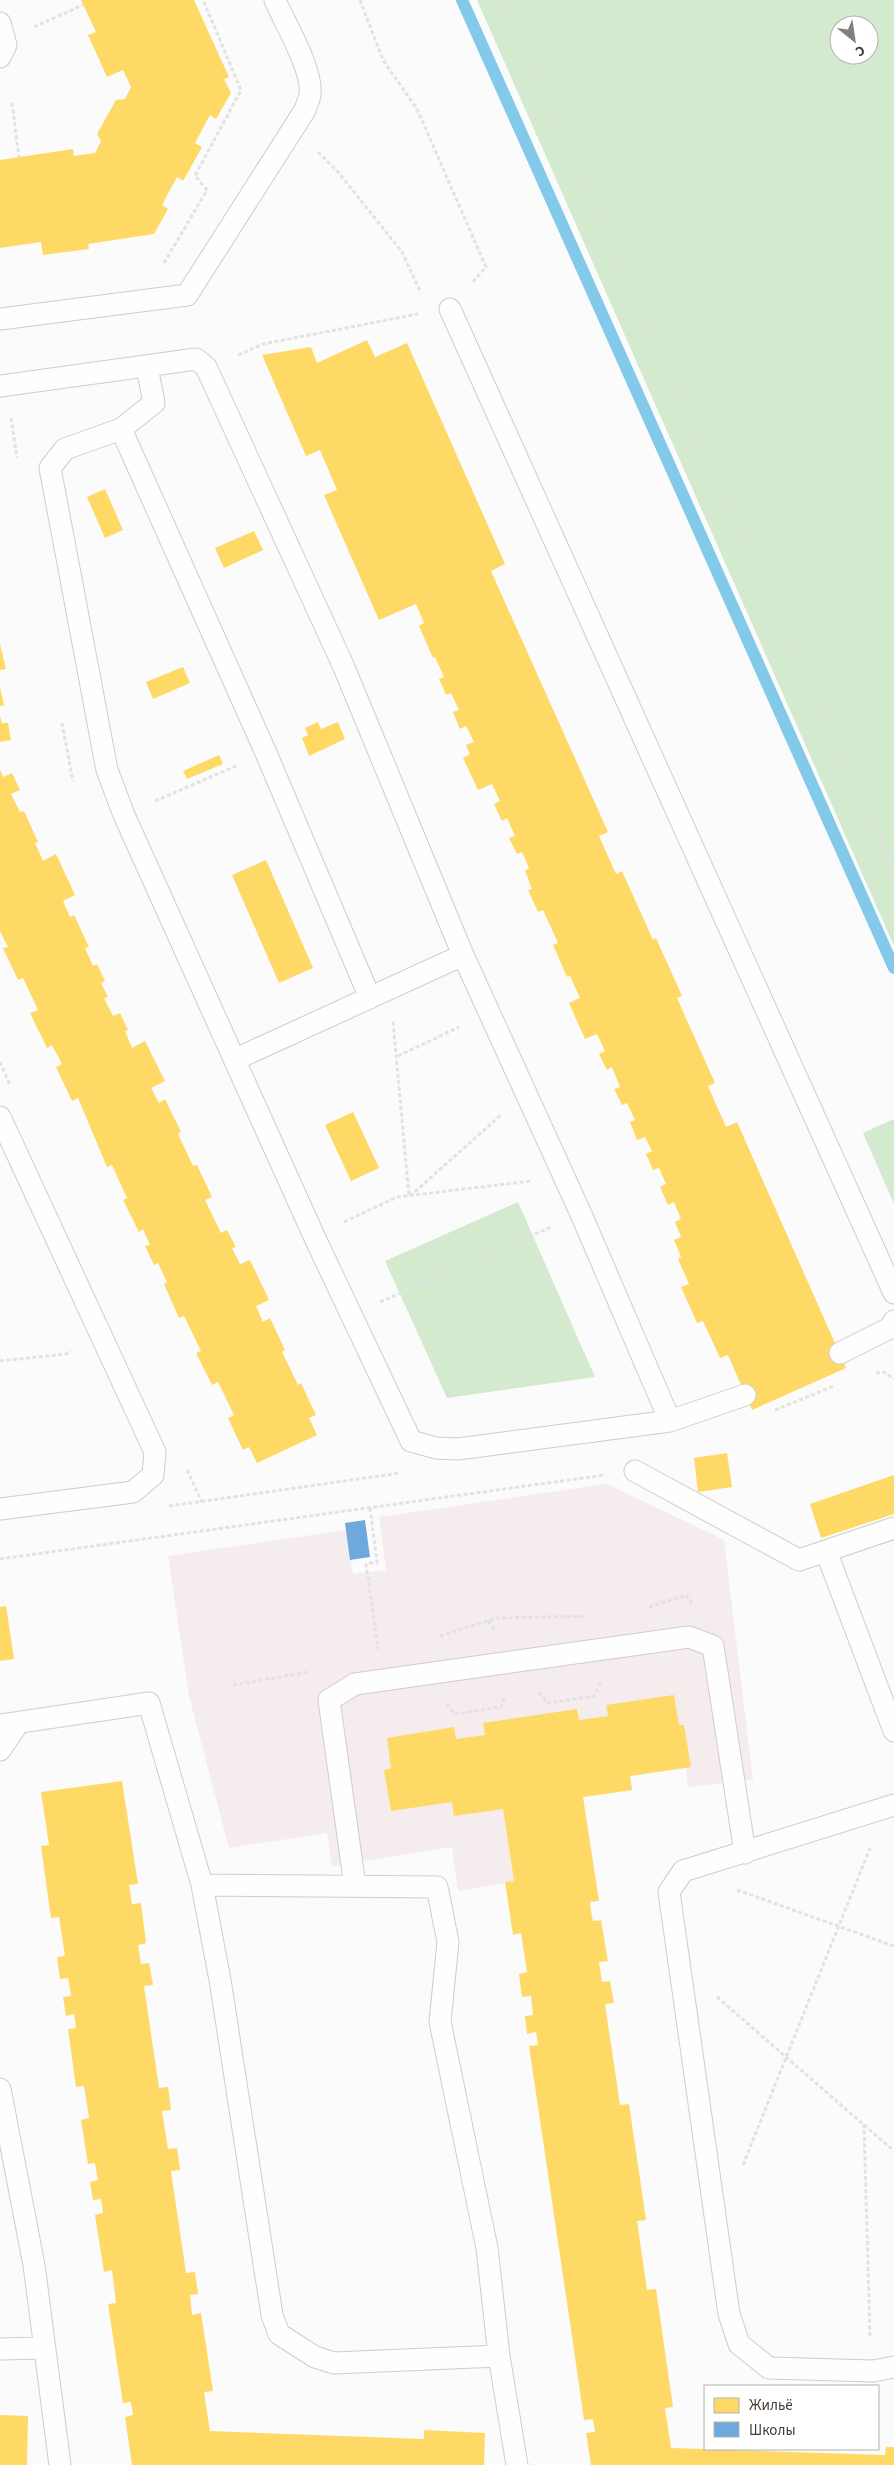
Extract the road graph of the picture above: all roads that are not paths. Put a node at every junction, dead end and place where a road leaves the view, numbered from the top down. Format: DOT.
graph roads {
  1 [pos="275,0"];
  2 [pos="0,23"];
  3 [pos="0,56"];
  4 [pos="440,310"];
  5 [pos="0,319"];
  6 [pos="147,367"];
  7 [pos="3,385"];
  8 [pos="121,429"];
  9 [pos="463,955"];
  10 [pos="370,998"];
  11 [pos="236,1059"];
  12 [pos="0,1117"];
  13 [pos="6,1145"];
  14 [pos="894,1293"];
  15 [pos="894,1321"];
  16 [pos="842,1352"];
  17 [pos="745,1395"];
  18 [pos="670,1420"];
  19 [pos="635,1471"];
  20 [pos="0,1508"];
  21 [pos="894,1528"];
  22 [pos="826,1551"];
  23 [pos="9,1724"];
  24 [pos="894,1731"];
  25 [pos="0,1750"];
  26 [pos="890,1807"];
  27 [pos="745,1853"];
  28 [pos="202,1885"];
  29 [pos="355,1886"];
  30 [pos="0,2089"];
  31 [pos="44,2348"];
  32 [pos="0,2349"];
  33 [pos="500,2356"];
  34 [pos="894,2367"];
  35 [pos="60,2465"];
  36 [pos="517,2465"];
  1 -- 5 [label="lane"];
  2 -- 3 [label="lane"];
  4 -- 14 [label="lane"];
  6 -- 7 [label="lane"];
  6 -- 8 [label="lane"];
  6 -- 9 [label="lane"];
  8 -- 10 [label="lane"];
  8 -- 11 [label="lane"];
  9 -- 10 [label="lane"];
  9 -- 18 [label="lane"];
  10 -- 11 [label="lane"];
  11 -- 18 [label="lane"];
  12 -- 13 [label="lane"];
  13 -- 20 [label="lane"];
  15 -- 16 [label="lane"];
  17 -- 18 [label="lane"];
  19 -- 22 [label="lane"];
  21 -- 22 [label="lane"];
  22 -- 24 [label="lane"];
  23 -- 25 [label="lane"];
  23 -- 28 [label="lane"];
  26 -- 27 [label="lane"];
  27 -- 29 [label="lane"];
  27 -- 34 [label="lane"];
  28 -- 29 [label="lane"];
  28 -- 33 [label="lane"];
  29 -- 33 [label="lane"];
  30 -- 31 [label="lane"];
  31 -- 32 [label="lane"];
  31 -- 35 [label="lane"];
  33 -- 36 [label="lane"];
}
